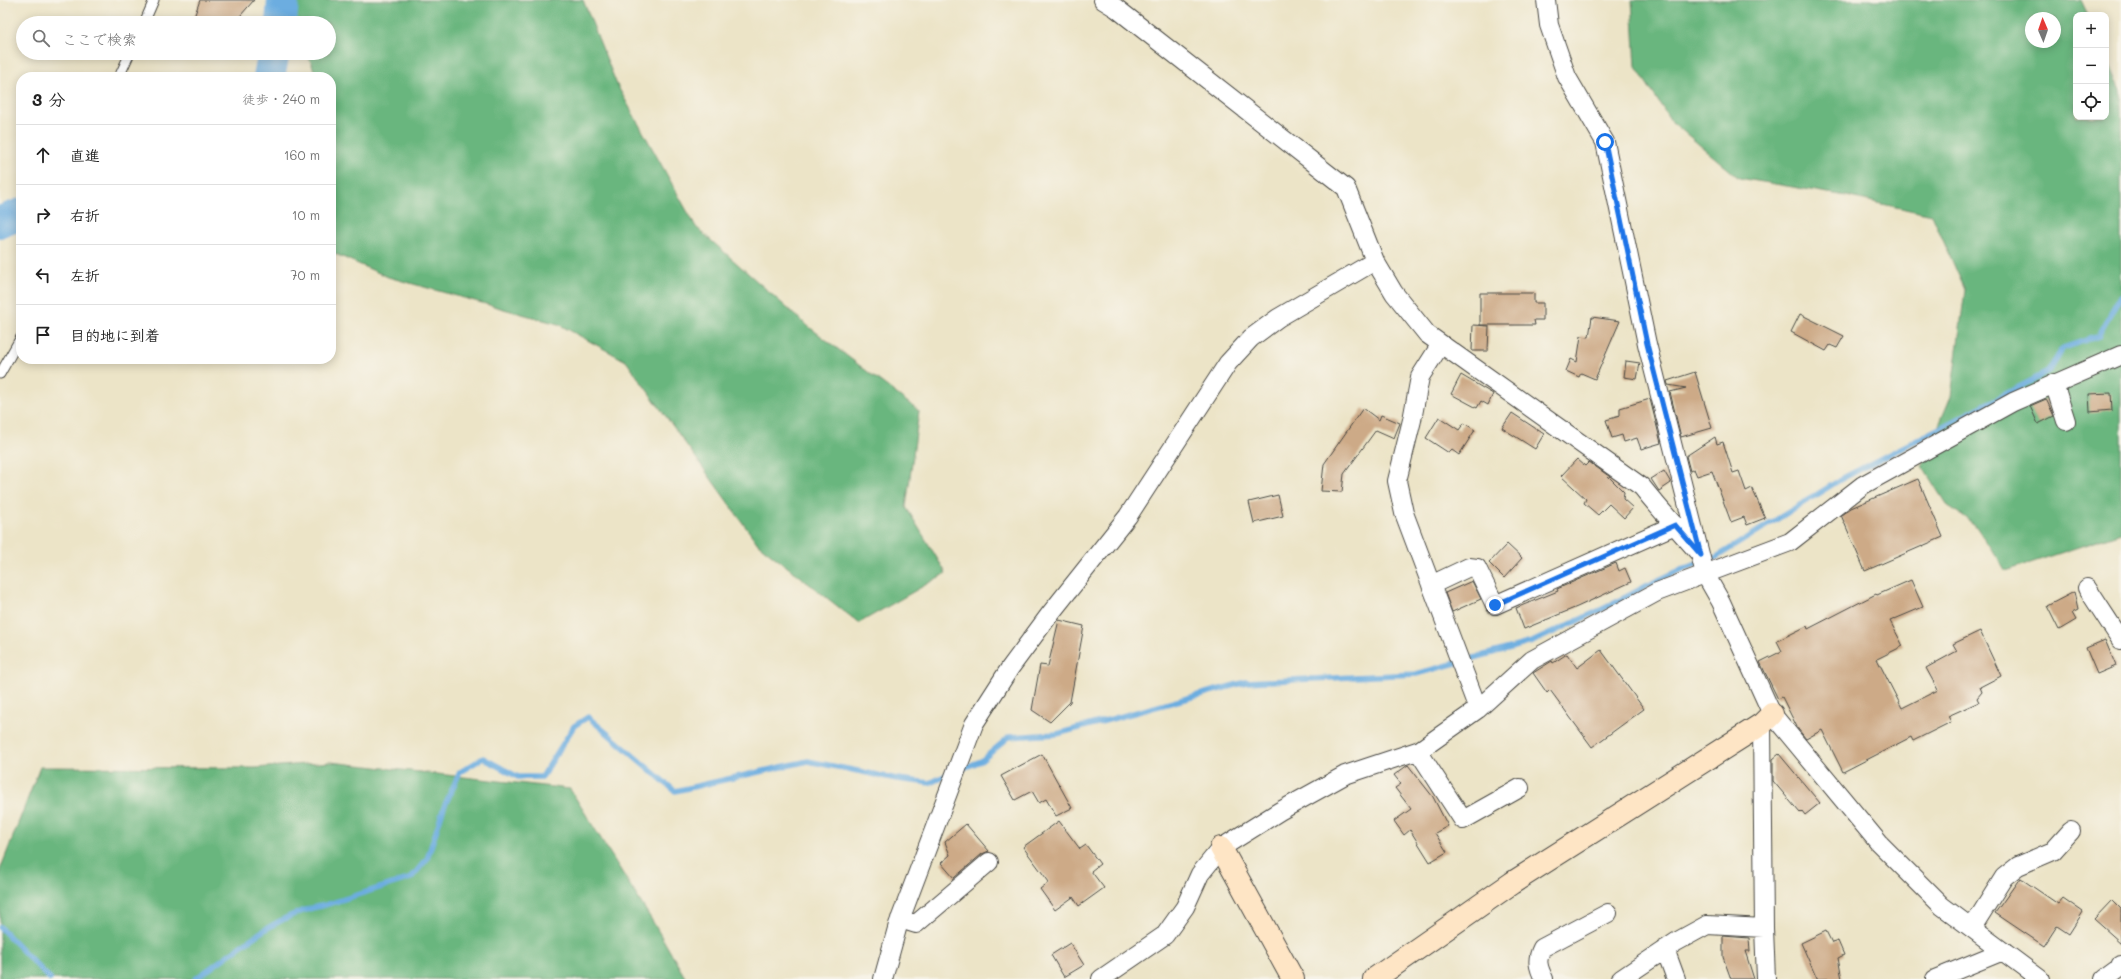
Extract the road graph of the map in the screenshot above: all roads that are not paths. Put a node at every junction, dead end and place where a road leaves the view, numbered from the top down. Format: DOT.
graph roads {
  1 [pos="154,0"];
  2 [pos="1103,0"];
  3 [pos="1546,0"];
  4 [pos="147,16"];
  5 [pos="127,60"];
  6 [pos="122,72"];
  7 [pos="1376,261"];
  8 [pos="1441,344"];
  9 [pos="16,345"];
  10 [pos="2121,355"];
  11 [pos="0,374"];
  12 [pos="2054,383"];
  13 [pos="2066,421"];
  14 [pos="1675,525"];
  15 [pos="1701,555"];
  16 [pos="1705,574"];
  17 [pos="1431,585"];
  18 [pos="2087,588"];
  19 [pos="2121,640"];
  20 [pos="1478,709"];
  21 [pos="1767,719"];
  22 [pos="1418,751"];
  23 [pos="1520,788"];
  24 [pos="2071,831"];
  25 [pos="1221,848"];
  26 [pos="989,862"];
  27 [pos="1608,913"];
  28 [pos="900,919"];
  29 [pos="1764,928"];
  30 [pos="1972,928"];
  31 [pos="1665,949"];
  32 [pos="2003,950"];
  33 [pos="2121,964"];
  34 [pos="883,979"];
  35 [pos="1101,979"];
  36 [pos="1293,979"];
  37 [pos="1374,979"];
  38 [pos="1544,979"];
  39 [pos="1621,979"];
  40 [pos="1676,979"];
  41 [pos="1766,979"];
  42 [pos="1935,979"];
  43 [pos="2040,979"];
  44 [pos="2104,979"];
  1 -- 4 [label="lane"];
  2 -- 7 [label="street"];
  3 -- 15 [label="street"];
  5 -- 6 [label="lane"];
  7 -- 8 [label="street"];
  7 -- 28 [label="street"];
  8 -- 14 [label="street"];
  8 -- 17 [label="street"];
  9 -- 11 [label="lane"];
  10 -- 12 [label="street"];
  12 -- 13 [label="street"];
  12 -- 16 [label="street"];
  14 -- 15 [label="street"];
  14 -- 17 [label="street"];
  15 -- 16 [label="street"];
  16 -- 20 [label="street"];
  16 -- 21 [label="street"];
  17 -- 20 [label="street"];
  18 -- 19 [label="street"];
  20 -- 22 [label="street"];
  21 -- 29 [label="street"];
  21 -- 30 [label="street"];
  21 -- 37 [label="street"];
  22 -- 23 [label="street"];
  22 -- 25 [label="street"];
  24 -- 30 [label="street"];
  25 -- 35 [label="street"];
  25 -- 36 [label="street"];
  26 -- 28 [label="street"];
  27 -- 38 [label="street"];
  28 -- 34 [label="street"];
  29 -- 31 [label="street"];
  29 -- 41 [label="street"];
  30 -- 32 [label="street"];
  31 -- 39 [label="street"];
  31 -- 40 [label="street"];
  32 -- 42 [label="street"];
  32 -- 43 [label="street"];
  33 -- 44 [label="street"];
}
